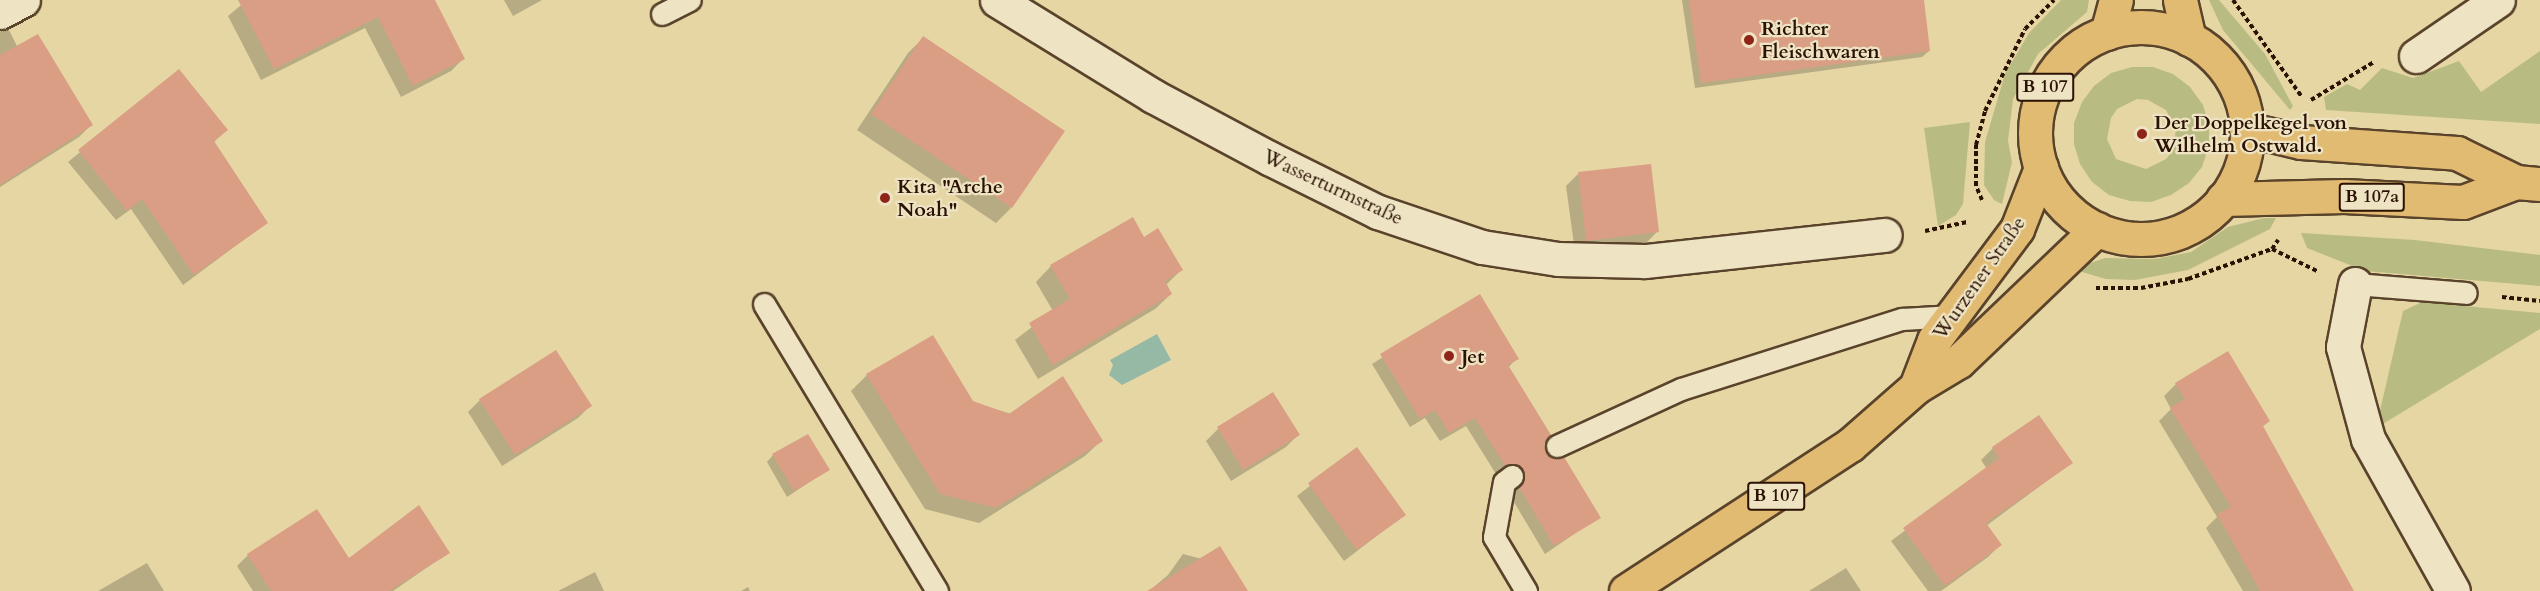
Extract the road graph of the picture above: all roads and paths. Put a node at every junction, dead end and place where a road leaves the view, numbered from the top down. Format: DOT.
graph roads {
  1 [pos="23,0"];
  2 [pos="690,0"];
  3 [pos="997,0"];
  4 [pos="2054,0"];
  5 [pos="2116,0"];
  6 [pos="2180,0"];
  7 [pos="2233,0"];
  8 [pos="2498,0"];
  9 [pos="0,12"];
  10 [pos="662,14"];
  11 [pos="2107,33"];
  12 [pos="2188,39"];
  13 [pos="2416,56"];
  14 [pos="2246,129"];
  15 [pos="2041,168"];
  16 [pos="2528,183"];
  17 [pos="2223,199"];
  18 [pos="1985,205"];
  19 [pos="1978,219"];
  20 [pos="2097,228"];
  21 [pos="2283,231"];
  22 [pos="1885,235"];
  23 [pos="2355,284"];
  24 [pos="2087,285"];
  25 [pos="2466,293"];
  26 [pos="764,304"];
  27 [pos="1953,316"];
  28 [pos="1916,387"];
  29 [pos="1557,446"];
  30 [pos="1512,476"];
  31 [pos="937,591"];
  32 [pos="1527,591"];
  33 [pos="1626,591"];
  34 [pos="2453,591"];
  1 -- 9 [label="street"];
  2 -- 10 [label="lane"];
  3 -- 22 [label="street, Wasserturmstraße"];
  4 -- 18 [label="path"];
  5 -- 11 [label="main road"];
  6 -- 12 [label="main road"];
  7 -- 13 [label="path"];
  8 -- 13 [label="street"];
  11 -- 12 [label="main road, B 107"];
  11 -- 15 [label="main road, B 107"];
  12 -- 14 [label="main road, B 107"];
  14 -- 16 [label="main road, B 107a"];
  14 -- 17 [label="main road, B 107"];
  15 -- 20 [label="main road, B 107"];
  15 -- 27 [label="main road, Wurzener Straße / B 107"];
  16 -- 17 [label="main road, B 107a"];
  17 -- 20 [label="main road, B 107"];
  19 -- 22 [label="path"];
  20 -- 28 [label="main road, Wurzener Straße / B 107"];
  21 -- 24 [label="path"];
  23 -- 25 [label="lane"];
  23 -- 34 [label="street"];
  26 -- 31 [label="lane"];
  27 -- 28 [label="main road, Wurzener Straße / B 107"];
  27 -- 29 [label="lane"];
  28 -- 33 [label="main road, Wurzener Straße / B 107"];
  30 -- 32 [label="lane"];
}
